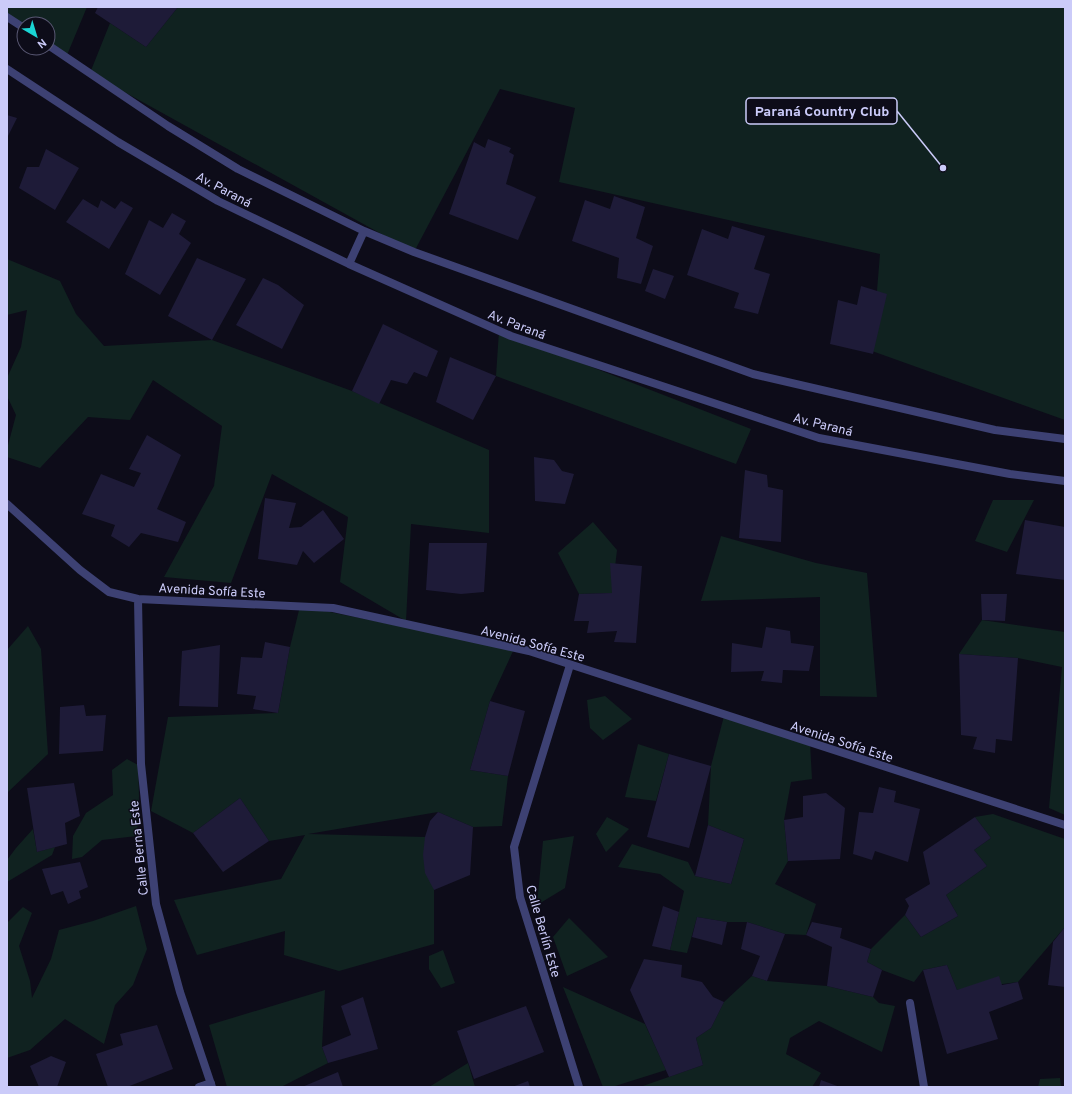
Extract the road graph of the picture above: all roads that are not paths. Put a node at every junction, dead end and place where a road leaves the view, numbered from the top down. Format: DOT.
graph roads {
  1 [pos="7,17"];
  2 [pos="16,23"];
  3 [pos="56,50"];
  4 [pos="7,69"];
  5 [pos="364,232"];
  6 [pos="349,264"];
  7 [pos="1065,439"];
  8 [pos="1065,481"];
  9 [pos="7,504"];
  10 [pos="138,599"];
  11 [pos="570,665"];
  12 [pos="1065,825"];
  13 [pos="910,1003"];
  14 [pos="211,1085"];
  15 [pos="199,1087"];
  16 [pos="579,1087"];
  17 [pos="924,1087"];
  1 -- 2 [label="street"];
  3 -- 5 [label="street, Av. Paraná"];
  4 -- 6 [label="street, Av. Paraná"];
  5 -- 6 [label="street"];
  5 -- 7 [label="street, Av. Paraná"];
  6 -- 8 [label="street, Av. Paraná"];
  9 -- 10 [label="street, Avenida Sofía Este"];
  10 -- 11 [label="street, Avenida Sofía Este"];
  10 -- 14 [label="street, Calle Berna Este"];
  11 -- 12 [label="street, Avenida Sofía Este"];
  11 -- 16 [label="street, Calle Berlín Este"];
  13 -- 17 [label="street"];
  14 -- 15 [label="street"];
}
